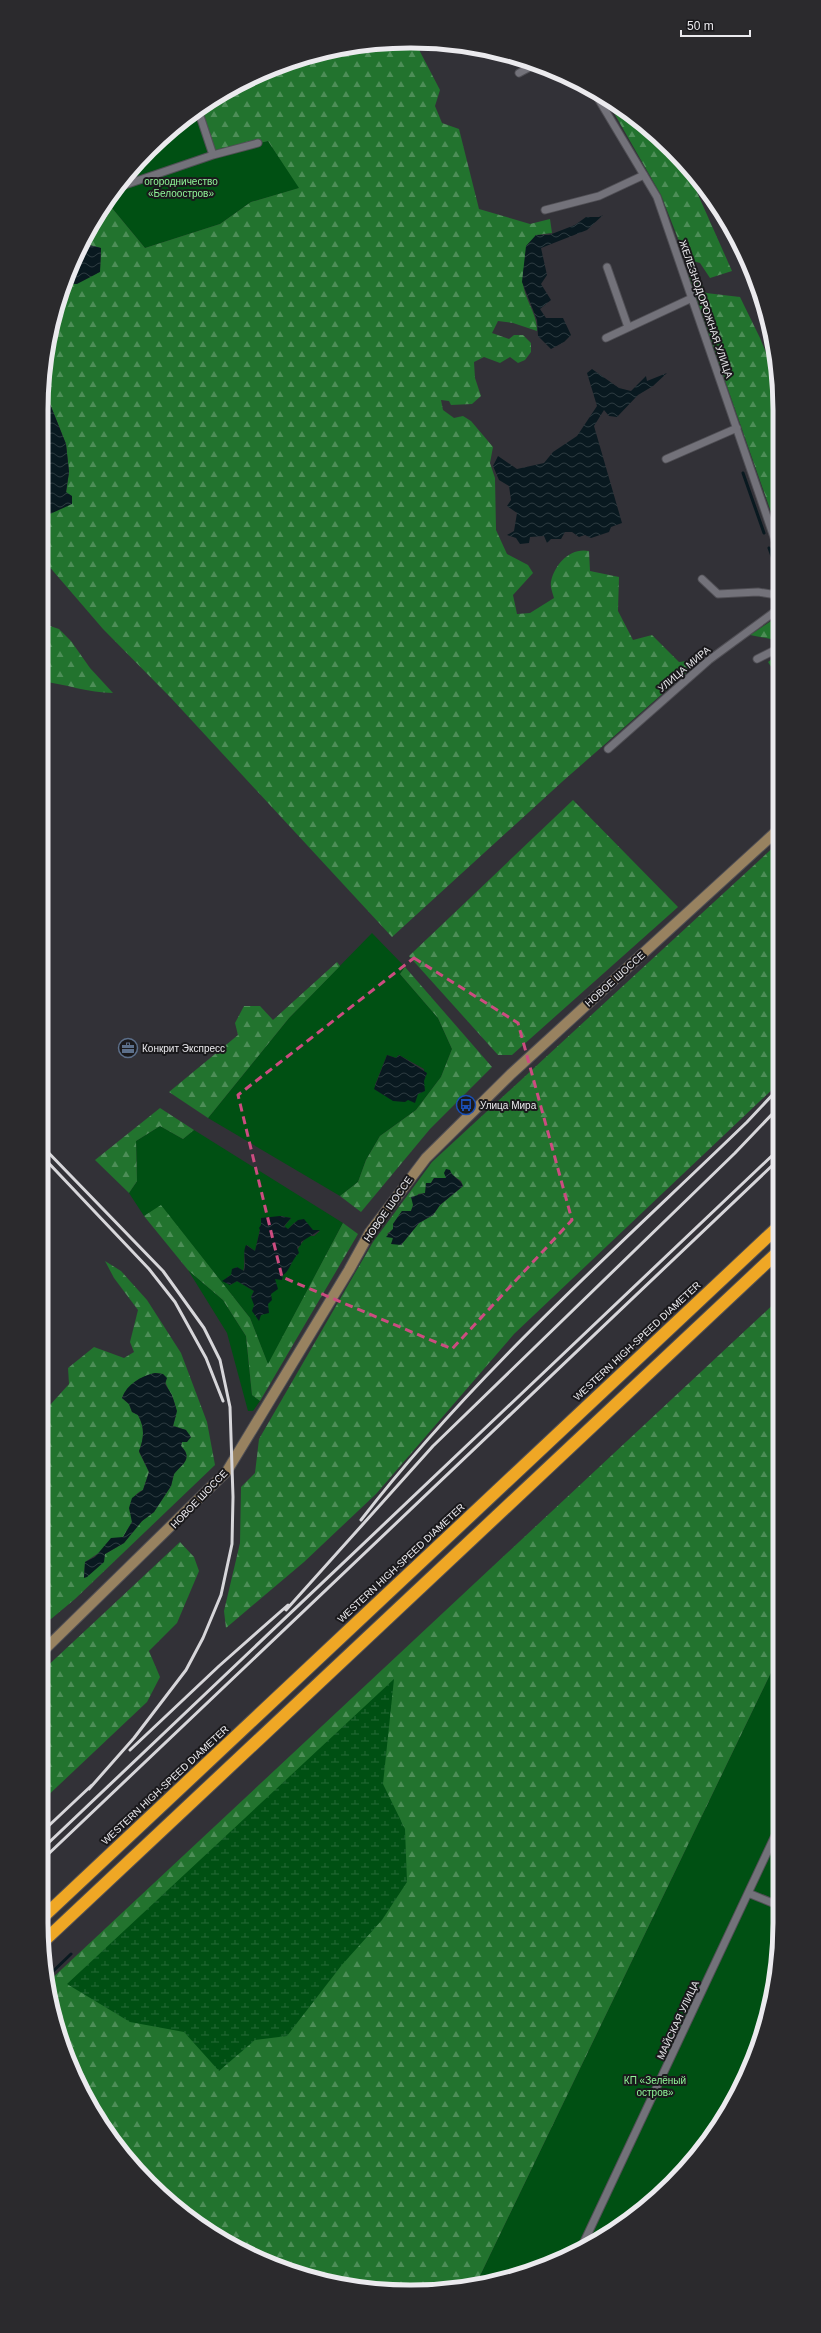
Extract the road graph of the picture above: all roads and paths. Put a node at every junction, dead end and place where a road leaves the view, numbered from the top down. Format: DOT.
graph roads {
  1 [pos="529,68"];
  2 [pos="519,73"];
  3 [pos="600,102"];
  4 [pos="200,116"];
  5 [pos="258,143"];
  6 [pos="213,155"];
  7 [pos="644,175"];
  8 [pos="128,184"];
  9 [pos="544,210"];
  10 [pos="607,267"];
  11 [pos="692,298"];
  12 [pos="628,328"];
  13 [pos="606,338"];
  14 [pos="737,428"];
  15 [pos="666,459"];
  16 [pos="773,534"];
  17 [pos="702,579"];
  18 [pos="773,595"];
  19 [pos="773,613"];
  20 [pos="773,651"];
  21 [pos="757,659"];
  22 [pos="608,749"];
  23 [pos="773,835"];
  24 [pos="773,1232"];
  25 [pos="773,1257"];
  26 [pos="48,1646"];
  27 [pos="773,1840"];
  28 [pos="748,1893"];
  29 [pos="773,1903"];
  30 [pos="48,1912"];
  31 [pos="49,1937"];
  32 [pos="585,2240"];
  1 -- 2 [label="street"];
  3 -- 7 [label="street, ЖЕЛЕЗНОДОРОЖНАЯ УЛИЦА"];
  4 -- 6 [label="street"];
  5 -- 6 [label="street"];
  6 -- 8 [label="street"];
  7 -- 9 [label="street"];
  7 -- 11 [label="street, ЖЕЛЕЗНОДОРОЖНАЯ УЛИЦА"];
  10 -- 12 [label="street"];
  11 -- 12 [label="street"];
  11 -- 14 [label="street, ЖЕЛЕЗНОДОРОЖНАЯ УЛИЦА"];
  12 -- 13 [label="street"];
  14 -- 15 [label="street"];
  14 -- 16 [label="street, ЖЕЛЕЗНОДОРОЖНАЯ УЛИЦА"];
  17 -- 18 [label="street"];
  19 -- 22 [label="street, УЛИЦА МИРА"];
  20 -- 21 [label="street"];
  23 -- 26 [label="main road, НОВОЕ ШОССЕ"];
  24 -- 30 [label="highway, WESTERN HIGH-SPEED DIAMETER"];
  25 -- 31 [label="highway"];
  27 -- 28 [label="street, МАЙСКАЯ УЛИЦА"];
  28 -- 29 [label="street"];
  28 -- 32 [label="street, МАЙСКАЯ УЛИЦА"];
}
